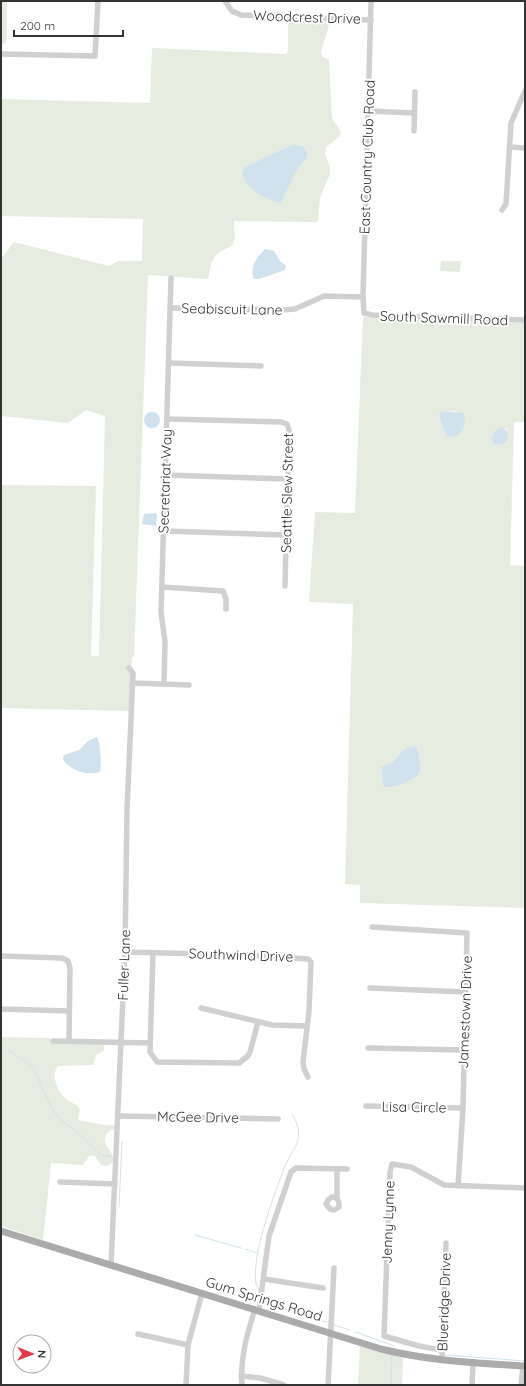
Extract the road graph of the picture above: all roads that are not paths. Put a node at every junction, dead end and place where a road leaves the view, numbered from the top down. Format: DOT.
graph roads {
  1 [pos="98,1"];
  2 [pos="225,1"];
  3 [pos="372,1"];
  4 [pos="371,20"];
  5 [pos="1,54"];
  6 [pos="525,91"];
  7 [pos="415,92"];
  8 [pos="368,111"];
  9 [pos="414,113"];
  10 [pos="414,131"];
  11 [pos="510,147"];
  12 [pos="525,148"];
  13 [pos="502,210"];
  14 [pos="172,278"];
  15 [pos="362,297"];
  16 [pos="171,308"];
  17 [pos="364,313"];
  18 [pos="525,320"];
  19 [pos="169,363"];
  20 [pos="261,366"];
  21 [pos="167,419"];
  22 [pos="165,475"];
  23 [pos="288,479"];
  24 [pos="164,531"];
  25 [pos="286,535"];
  26 [pos="285,586"];
  27 [pos="162,587"];
  28 [pos="226,609"];
  29 [pos="129,668"];
  30 [pos="133,683"];
  31 [pos="164,684"];
  32 [pos="189,685"];
  33 [pos="372,927"];
  34 [pos="125,952"];
  35 [pos="154,953"];
  36 [pos="1,956"];
  37 [pos="370,988"];
  38 [pos="465,992"];
  39 [pos="201,1008"];
  40 [pos="1,1009"];
  41 [pos="69,1011"];
  42 [pos="258,1022"];
  43 [pos="306,1026"];
  44 [pos="53,1041"];
  45 [pos="69,1041"];
  46 [pos="121,1042"];
  47 [pos="150,1043"];
  48 [pos="368,1048"];
  49 [pos="463,1050"];
  50 [pos="308,1076"];
  51 [pos="366,1106"];
  52 [pos="463,1108"];
  53 [pos="118,1116"];
  54 [pos="278,1119"];
  55 [pos="337,1169"];
  56 [pos="347,1169"];
  57 [pos="60,1182"];
  58 [pos="115,1184"];
  59 [pos="458,1186"];
  60 [pos="525,1188"];
  61 [pos="337,1198"];
  62 [pos="1,1230"];
  63 [pos="446,1243"];
  64 [pos="111,1264"];
  65 [pos="334,1268"];
  66 [pos="264,1279"];
  67 [pos="323,1288"];
  68 [pos="202,1293"];
  69 [pos="257,1310"];
  70 [pos="330,1333"];
  71 [pos="138,1334"];
  72 [pos="188,1345"];
  73 [pos="442,1350"];
  74 [pos="442,1360"];
  75 [pos="473,1362"];
  76 [pos="524,1366"];
  77 [pos="241,1376"];
  78 [pos="186,1385"];
  79 [pos="242,1385"];
  80 [pos="284,1385"];
  81 [pos="328,1385"];
  82 [pos="472,1385"];
  83 [pos="522,1385"];
  1 -- 5 [label="street"];
  2 -- 4 [label="street, Woodcrest Drive"];
  3 -- 4 [label="street, East Country Club Road"];
  4 -- 8 [label="street, East Country Club Road"];
  6 -- 11 [label="street"];
  7 -- 9 [label="street"];
  8 -- 9 [label="street"];
  8 -- 15 [label="street, East Country Club Road"];
  9 -- 10 [label="street"];
  11 -- 12 [label="street"];
  11 -- 13 [label="street"];
  14 -- 16 [label="street, Secretariat Way"];
  15 -- 16 [label="street, Seabiscuit Lane"];
  15 -- 17 [label="street, East Country Club Road"];
  16 -- 19 [label="street, Secretariat Way"];
  17 -- 18 [label="street, South Sawmill Road"];
  19 -- 20 [label="street"];
  19 -- 21 [label="street, Secretariat Way"];
  21 -- 22 [label="street, Secretariat Way"];
  21 -- 23 [label="street, Seattle Slew Street"];
  22 -- 23 [label="street"];
  22 -- 24 [label="street, Secretariat Way"];
  23 -- 25 [label="street, Seattle Slew Street"];
  24 -- 25 [label="street"];
  24 -- 27 [label="street, Secretariat Way"];
  25 -- 26 [label="street, Seattle Slew Street"];
  27 -- 28 [label="street"];
  27 -- 31 [label="street, Secretariat Way"];
  29 -- 30 [label="street, Fuller Lane"];
  30 -- 31 [label="street"];
  30 -- 34 [label="street, Fuller Lane"];
  31 -- 32 [label="street"];
  33 -- 38 [label="street, Jamestown Drive"];
  34 -- 35 [label="street, Southwind Drive"];
  34 -- 46 [label="street, Fuller Lane"];
  35 -- 43 [label="street, Southwind Drive"];
  35 -- 47 [label="street"];
  36 -- 41 [label="street"];
  37 -- 38 [label="street"];
  38 -- 49 [label="street, Jamestown Drive"];
  39 -- 42 [label="street"];
  40 -- 41 [label="street"];
  41 -- 45 [label="street"];
  42 -- 43 [label="street"];
  42 -- 47 [label="street"];
  43 -- 50 [label="street, Southwind Drive"];
  44 -- 45 [label="street"];
  45 -- 46 [label="street"];
  46 -- 47 [label="street"];
  46 -- 53 [label="street, Fuller Lane"];
  48 -- 49 [label="street"];
  49 -- 52 [label="street, Jamestown Drive"];
  51 -- 52 [label="street, Lisa Circle"];
  52 -- 59 [label="street, Jamestown Drive"];
  53 -- 54 [label="street, McGee Drive"];
  53 -- 58 [label="street, Fuller Lane"];
  55 -- 56 [label="street"];
  55 -- 61 [label="street"];
  55 -- 66 [label="street"];
  57 -- 58 [label="street"];
  58 -- 64 [label="street, Fuller Lane"];
  59 -- 60 [label="street, Jenny Lynne"];
  59 -- 73 [label="street, Jenny Lynne"];
  62 -- 64 [label="main road, Gum Springs Road"];
  63 -- 73 [label="street, Blueridge Drive"];
  64 -- 68 [label="main road, Gum Springs Road"];
  65 -- 70 [label="street"];
  66 -- 67 [label="street"];
  66 -- 69 [label="street"];
  68 -- 69 [label="main road, Gum Springs Road"];
  68 -- 72 [label="street"];
  69 -- 70 [label="main road, Gum Springs Road"];
  69 -- 77 [label="street"];
  70 -- 74 [label="main road, Gum Springs Road"];
  70 -- 81 [label="street"];
  71 -- 72 [label="street"];
  72 -- 78 [label="street"];
  73 -- 74 [label="street, Blueridge Drive"];
  74 -- 75 [label="main road, Gum Springs Road"];
  75 -- 76 [label="main road, Gum Springs Road"];
  75 -- 82 [label="street"];
  76 -- 83 [label="street"];
  77 -- 79 [label="street"];
  77 -- 80 [label="street"];
}
